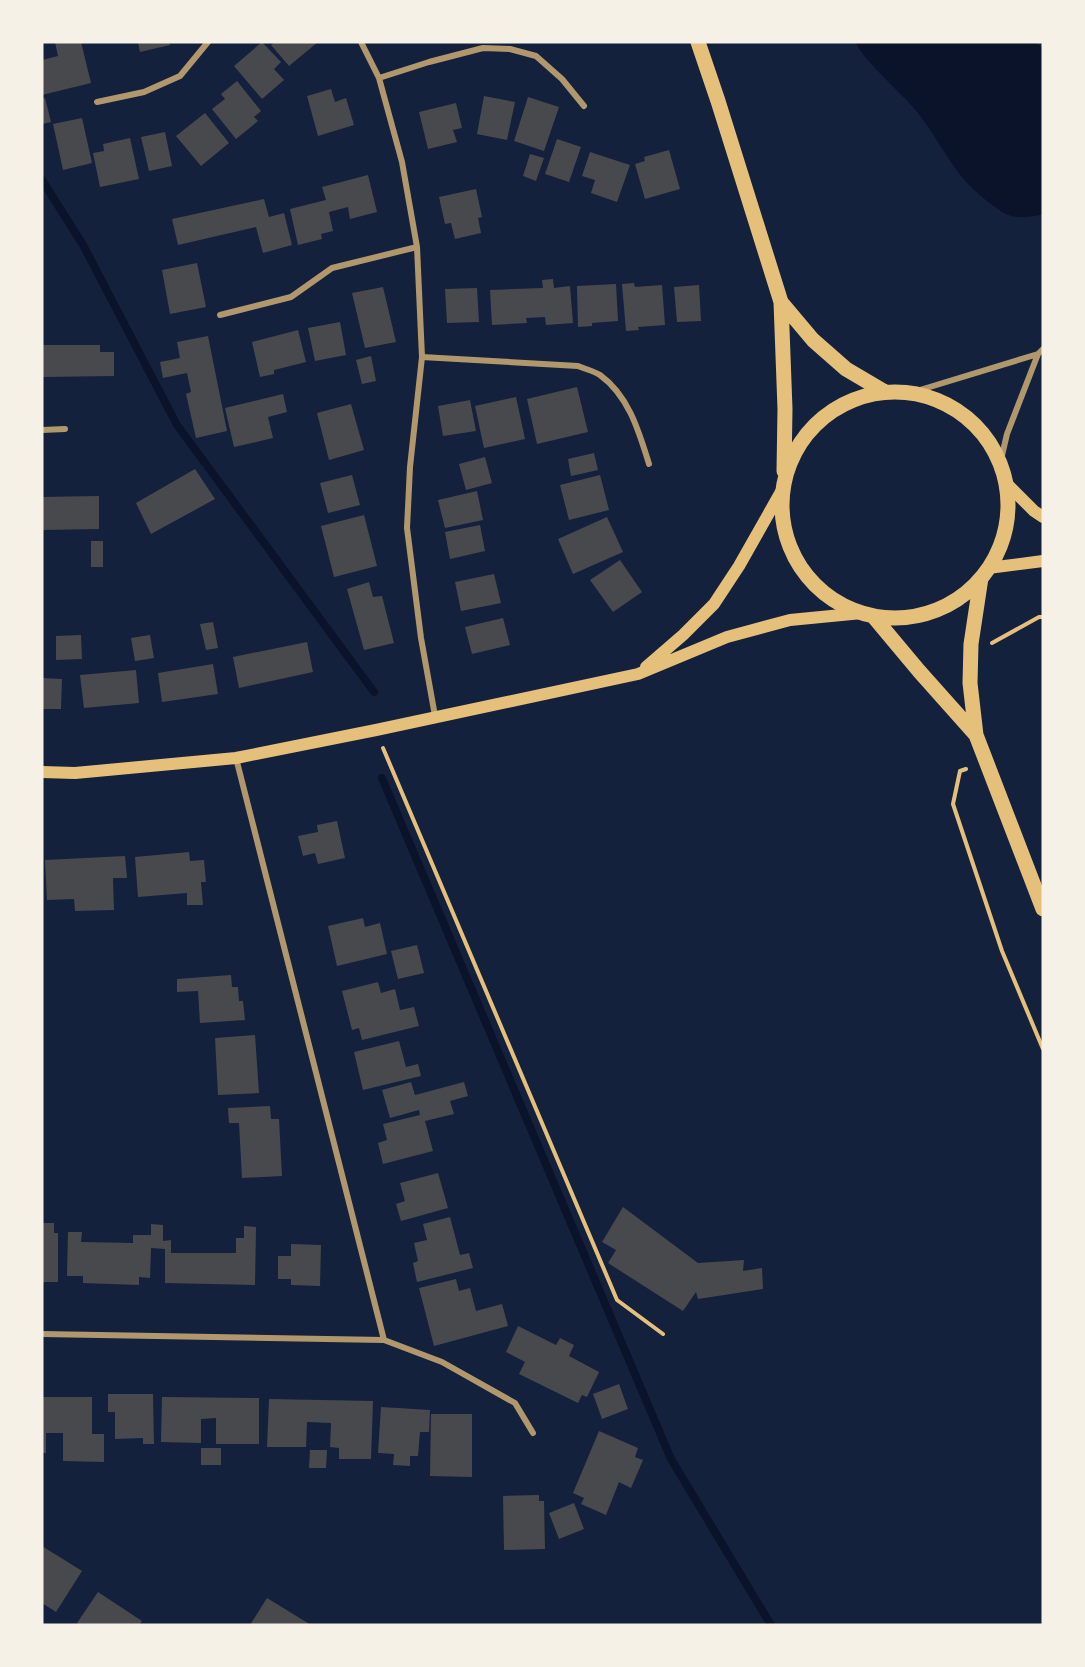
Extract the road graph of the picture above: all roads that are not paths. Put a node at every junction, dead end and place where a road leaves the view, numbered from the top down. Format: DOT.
graph roads {
  1 [pos="208,42"];
  2 [pos="360,42"];
  3 [pos="698,42"];
  4 [pos="379,78"];
  5 [pos="98,102"];
  6 [pos="584,106"];
  7 [pos="417,247"];
  8 [pos="781,302"];
  9 [pos="220,315"];
  10 [pos="1041,351"];
  11 [pos="422,357"];
  12 [pos="885,392"];
  13 [pos="910,393"];
  14 [pos="65,429"];
  15 [pos="42,430"];
  16 [pos="649,464"];
  17 [pos="1000,464"];
  18 [pos="1006,483"];
  19 [pos="783,485"];
  20 [pos="1043,518"];
  21 [pos="1043,561"];
  22 [pos="985,573"];
  23 [pos="868,615"];
  24 [pos="638,674"];
  25 [pos="435,716"];
  26 [pos="976,735"];
  27 [pos="236,758"];
  28 [pos="42,772"];
  29 [pos="1043,909"];
  30 [pos="42,1334"];
  31 [pos="384,1340"];
  32 [pos="533,1433"];
  1 -- 5 [label="street"];
  2 -- 4 [label="street"];
  3 -- 8 [label="main road"];
  4 -- 6 [label="street"];
  4 -- 7 [label="street"];
  7 -- 9 [label="street"];
  7 -- 11 [label="street"];
  8 -- 12 [label="main road"];
  8 -- 19 [label="main road"];
  10 -- 13 [label="street"];
  10 -- 17 [label="street"];
  11 -- 16 [label="street"];
  11 -- 25 [label="street"];
  12 -- 13 [label="main road"];
  12 -- 19 [label="main road"];
  13 -- 17 [label="main road"];
  14 -- 15 [label="street"];
  17 -- 18 [label="main road"];
  18 -- 20 [label="main road"];
  18 -- 22 [label="main road"];
  19 -- 23 [label="main road"];
  19 -- 24 [label="main road"];
  21 -- 22 [label="main road"];
  22 -- 23 [label="main road"];
  22 -- 26 [label="main road"];
  23 -- 24 [label="main road"];
  23 -- 26 [label="main road"];
  24 -- 25 [label="main road"];
  25 -- 27 [label="main road"];
  26 -- 29 [label="main road"];
  27 -- 28 [label="main road"];
  27 -- 31 [label="street"];
  30 -- 31 [label="street"];
  31 -- 32 [label="street"];
}
